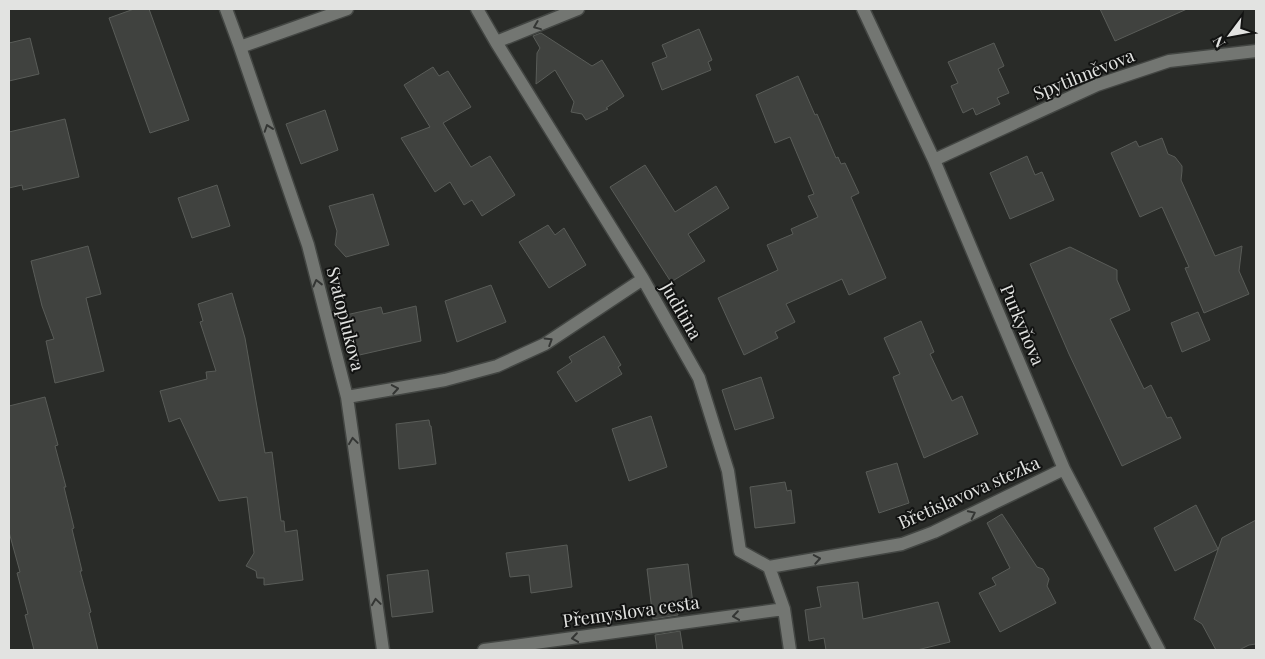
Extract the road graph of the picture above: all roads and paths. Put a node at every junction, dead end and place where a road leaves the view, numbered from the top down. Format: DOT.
graph roads {
  1 [pos="226,9"];
  2 [pos="347,9"];
  3 [pos="476,9"];
  4 [pos="578,9"];
  5 [pos="864,9"];
  6 [pos="496,42"];
  7 [pos="240,48"];
  8 [pos="1256,51"];
  9 [pos="934,160"];
  10 [pos="643,279"];
  11 [pos="347,397"];
  12 [pos="1064,469"];
  13 [pos="769,567"];
  14 [pos="784,609"];
  15 [pos="383,650"];
  16 [pos="484,650"];
  17 [pos="790,650"];
  18 [pos="1159,650"];
  1 -- 7 [label="street, Svatoplukova"];
  2 -- 7 [label="street"];
  3 -- 6 [label="street, Juditina"];
  4 -- 6 [label="street, one-way"];
  5 -- 9 [label="street, Purkyňova"];
  6 -- 10 [label="street, Juditina"];
  11 -- 7 [label="street, Svatoplukova, one-way"];
  8 -- 9 [label="street, Spytihněvova"];
  9 -- 12 [label="street, Purkyňova"];
  11 -- 10 [label="street, one-way"];
  10 -- 13 [label="street, Juditina"];
  15 -- 11 [label="street, Svatoplukova, one-way"];
  13 -- 12 [label="street, Břetislavova stezka, one-way"];
  12 -- 18 [label="street, Purkyňova"];
  13 -- 14 [label="street"];
  14 -- 16 [label="street, Přemyslova cesta, one-way"];
  14 -- 17 [label="street"];
}
